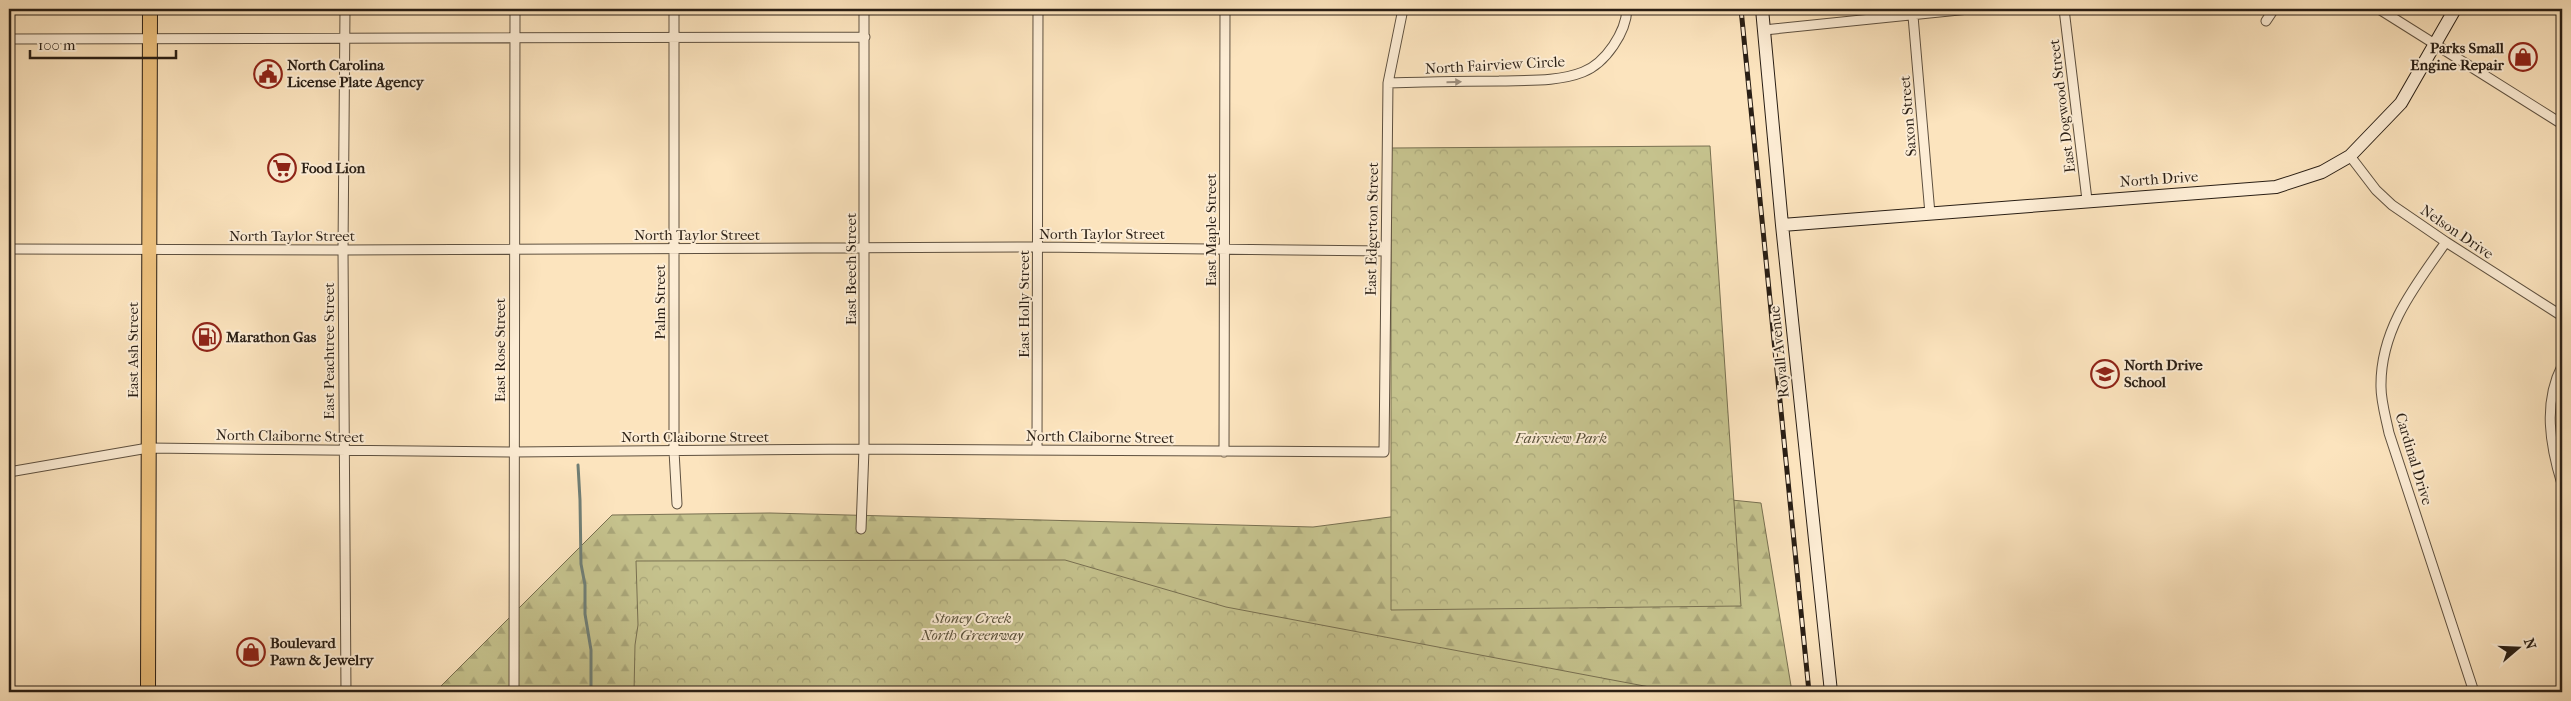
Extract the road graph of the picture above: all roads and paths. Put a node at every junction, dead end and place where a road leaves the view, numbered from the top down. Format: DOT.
graph roads {
  1 [pos="150,9"];
  2 [pos="345,9"];
  3 [pos="515,9"];
  4 [pos="674,9"];
  5 [pos="864,9"];
  6 [pos="1038,9"];
  7 [pos="1226,9"];
  8 [pos="1403,9"];
  9 [pos="1627,9"];
  10 [pos="1762,9"];
  11 [pos="1969,9"];
  12 [pos="2064,9"];
  13 [pos="2274,9"];
  14 [pos="2379,9"];
  15 [pos="2455,9"];
  16 [pos="1913,16"];
  17 [pos="2266,21"];
  18 [pos="1764,30"];
  19 [pos="865,37"];
  20 [pos="9,38"];
  21 [pos="345,38"];
  22 [pos="674,38"];
  23 [pos="514,39"];
  24 [pos="150,40"];
  25 [pos="2434,43"];
  26 [pos="1388,83"];
  27 [pos="2562,124"];
  28 [pos="2350,156"];
  29 [pos="2087,200"];
  30 [pos="1930,214"];
  31 [pos="1782,225"];
  32 [pos="2446,242"];
  33 [pos="1038,247"];
  34 [pos="514,248"];
  35 [pos="674,248"];
  36 [pos="1225,248"];
  37 [pos="9,249"];
  38 [pos="149,249"];
  39 [pos="343,250"];
  40 [pos="864,250"];
  41 [pos="1385,251"];
  42 [pos="2562,316"];
  43 [pos="2562,366"];
  44 [pos="148,448"];
  45 [pos="864,449"];
  46 [pos="1037,450"];
  47 [pos="344,451"];
  48 [pos="674,451"];
  49 [pos="513,452"];
  50 [pos="1224,452"];
  51 [pos="1384,452"];
  52 [pos="9,472"];
  53 [pos="2562,484"];
  54 [pos="677,504"];
  55 [pos="861,529"];
  56 [pos="148,692"];
  57 [pos="346,692"];
  58 [pos="514,692"];
  59 [pos="1831,692"];
  60 [pos="2474,692"];
  1 -- 24 [label="main road, East Ash Street"];
  2 -- 21 [label="street, East Peachtree Street"];
  3 -- 23 [label="street, East Rose Street"];
  4 -- 22 [label="street, Palm Street"];
  5 -- 19 [label="street, East Beech Street"];
  6 -- 33 [label="street, East Holly Street"];
  7 -- 36 [label="street, East Maple Street"];
  8 -- 26 [label="street, East Edgerton Street"];
  26 -- 9 [label="street, North Fairview Circle, one-way"];
  10 -- 18 [label="street, Royall Avenue"];
  11 -- 16 [label="street"];
  12 -- 29 [label="street, East Dogwood Street"];
  13 -- 17 [label="street"];
  14 -- 25 [label="street"];
  15 -- 25 [label="street, North Drive"];
  16 -- 18 [label="street"];
  16 -- 30 [label="street, Saxon Street"];
  18 -- 31 [label="street, Royall Avenue"];
  19 -- 22 [label="street"];
  19 -- 40 [label="street, East Beech Street"];
  20 -- 24 [label="street"];
  21 -- 23 [label="street"];
  21 -- 24 [label="street"];
  21 -- 39 [label="street, East Peachtree Street"];
  22 -- 23 [label="street"];
  22 -- 35 [label="street, Palm Street"];
  23 -- 34 [label="street, East Rose Street"];
  24 -- 38 [label="main road, East Ash Street"];
  25 -- 27 [label="street"];
  25 -- 28 [label="street, North Drive"];
  26 -- 41 [label="street, East Edgerton Street"];
  28 -- 29 [label="street, North Drive"];
  28 -- 32 [label="street, Nelson Drive"];
  29 -- 30 [label="street, North Drive"];
  30 -- 31 [label="street, North Drive"];
  31 -- 59 [label="street, Royall Avenue"];
  32 -- 42 [label="street, Nelson Drive"];
  32 -- 60 [label="street, Cardinal Drive"];
  33 -- 36 [label="street, North Taylor Street"];
  33 -- 40 [label="street, North Taylor Street"];
  33 -- 46 [label="street, East Holly Street"];
  34 -- 35 [label="street, North Taylor Street"];
  34 -- 39 [label="street, North Taylor Street"];
  34 -- 49 [label="street, East Rose Street"];
  35 -- 40 [label="street, North Taylor Street"];
  35 -- 48 [label="street, Palm Street"];
  36 -- 41 [label="street, North Taylor Street"];
  36 -- 50 [label="street, East Maple Street"];
  37 -- 38 [label="street, North Taylor Street"];
  38 -- 39 [label="street, North Taylor Street"];
  38 -- 44 [label="main road, East Ash Street"];
  39 -- 47 [label="street, East Peachtree Street"];
  40 -- 45 [label="street, East Beech Street"];
  41 -- 51 [label="street, East Edgerton Street"];
  43 -- 53 [label="street"];
  44 -- 47 [label="street, North Claiborne Street"];
  44 -- 52 [label="street, North Claiborne Street"];
  44 -- 56 [label="main road, East Ash Street"];
  45 -- 46 [label="street, North Claiborne Street"];
  45 -- 48 [label="street, North Claiborne Street"];
  45 -- 55 [label="street, East Beech Street"];
  46 -- 50 [label="street, North Claiborne Street"];
  47 -- 49 [label="street, North Claiborne Street"];
  47 -- 57 [label="street, East Peachtree Street"];
  48 -- 49 [label="street, North Claiborne Street"];
  48 -- 54 [label="street, Palm Street"];
  49 -- 58 [label="street, East Rose Street"];
  50 -- 51 [label="street, North Claiborne Street"];
}
